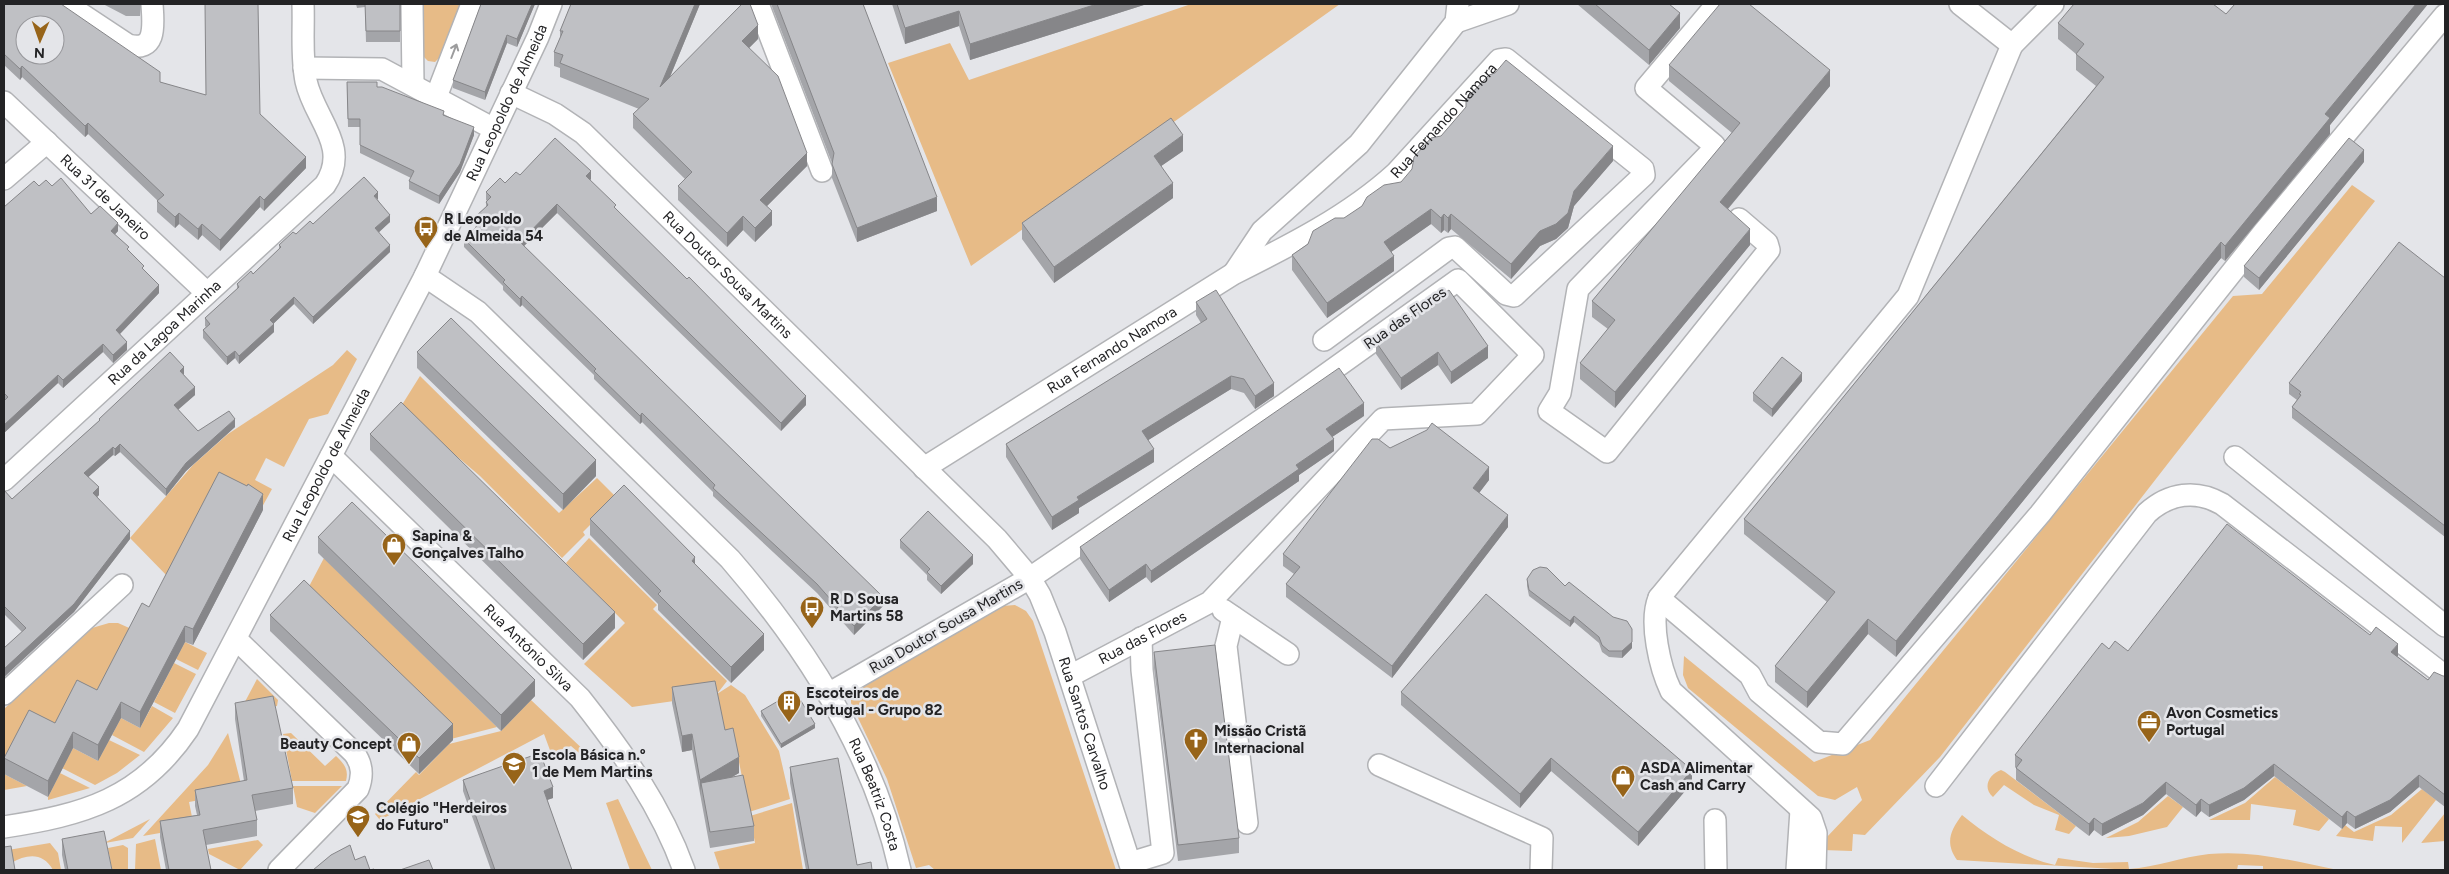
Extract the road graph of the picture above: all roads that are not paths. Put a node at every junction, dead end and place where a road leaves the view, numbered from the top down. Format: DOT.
graph roads {
  1 [pos="66,4"];
  2 [pos="152,4"];
  3 [pos="303,4"];
  4 [pos="412,4"];
  5 [pos="472,4"];
  6 [pos="551,4"];
  7 [pos="758,4"];
  8 [pos="1508,4"];
  9 [pos="1717,4"];
  10 [pos="1960,4"];
  11 [pos="2053,4"];
  12 [pos="1457,13"];
  13 [pos="2445,15"];
  14 [pos="2012,45"];
  15 [pos="304,68"];
  16 [pos="413,84"];
  17 [pos="511,93"];
  18 [pos="436,97"];
  19 [pos="4,102"];
  20 [pos="494,129"];
  21 [pos="47,142"];
  22 [pos="822,171"];
  23 [pos="4,179"];
  24 [pos="1740,219"];
  25 [pos="1233,274"];
  26 [pos="426,276"];
  27 [pos="207,293"];
  28 [pos="1324,340"];
  29 [pos="331,456"];
  30 [pos="2235,456"];
  31 [pos="924,468"];
  32 [pos="4,480"];
  33 [pos="1030,578"];
  34 [pos="122,585"];
  35 [pos="1659,598"];
  36 [pos="1210,602"];
  37 [pos="1233,617"];
  38 [pos="2445,626"];
  39 [pos="1141,638"];
  40 [pos="236,639"];
  41 [pos="1288,654"];
  42 [pos="1070,676"];
  43 [pos="2445,676"];
  44 [pos="4,694"];
  45 [pos="828,694"];
  46 [pos="1379,765"];
  47 [pos="1936,786"];
  48 [pos="1801,810"];
  49 [pos="1715,820"];
  50 [pos="1247,823"];
  51 [pos="4,827"];
  52 [pos="1131,867"];
  53 [pos="279,870"];
  54 [pos="684,870"];
  55 [pos="900,870"];
  56 [pos="1541,870"];
  57 [pos="1716,870"];
  58 [pos="1797,870"];
  59 [pos="1815,870"];
  1 -- 2 [label="street"];
  3 -- 15 [label="street"];
  4 -- 16 [label="street"];
  18 -- 5 [label="street, one-way"];
  6 -- 17 [label="street, Rua Leopoldo de Almeida"];
  7 -- 22 [label="street"];
  8 -- 12 [label="street"];
  9 -- 24 [label="street"];
  10 -- 14 [label="street"];
  11 -- 14 [label="street"];
  12 -- 25 [label="street"];
  13 -- 35 [label="street"];
  14 -- 35 [label="street"];
  15 -- 16 [label="street"];
  15 -- 27 [label="street, Rua da Lagoa Marinha"];
  16 -- 18 [label="street"];
  17 -- 20 [label="street, Rua Leopoldo de Almeida"];
  17 -- 31 [label="street, Rua Doutor Sousa Martins"];
  18 -- 20 [label="street"];
  19 -- 21 [label="street, Rua 31 de Janeiro"];
  20 -- 26 [label="street, Rua Leopoldo de Almeida"];
  21 -- 23 [label="street"];
  21 -- 27 [label="street, Rua 31 de Janeiro"];
  25 -- 28 [label="street, Rua Fernando Namora"];
  25 -- 31 [label="street, Rua Fernando Namora"];
  26 -- 29 [label="street, Rua Leopoldo de Almeida"];
  26 -- 45 [label="street"];
  27 -- 32 [label="street, Rua da Lagoa Marinha"];
  29 -- 40 [label="street, Rua Leopoldo de Almeida"];
  29 -- 54 [label="street, Rua António Silva"];
  30 -- 38 [label="street"];
  31 -- 33 [label="street, Rua Doutor Sousa Martins"];
  33 -- 36 [label="street, Rua das Flores"];
  33 -- 42 [label="street, Rua Santos Carvalho"];
  33 -- 45 [label="street, Rua Doutor Sousa Martins"];
  34 -- 44 [label="street"];
  35 -- 48 [label="street"];
  36 -- 37 [label="street"];
  36 -- 39 [label="street, Rua das Flores"];
  37 -- 41 [label="street"];
  37 -- 50 [label="street"];
  39 -- 42 [label="street, Rua das Flores"];
  39 -- 52 [label="street"];
  40 -- 51 [label="street, Rua Leopoldo de Almeida"];
  40 -- 53 [label="street"];
  42 -- 52 [label="street, Rua Santos Carvalho"];
  43 -- 47 [label="street"];
  45 -- 55 [label="street, Rua Beatriz Costa"];
  46 -- 56 [label="street"];
  48 -- 58 [label="street"];
  48 -- 59 [label="street"];
  49 -- 57 [label="street"];
}
